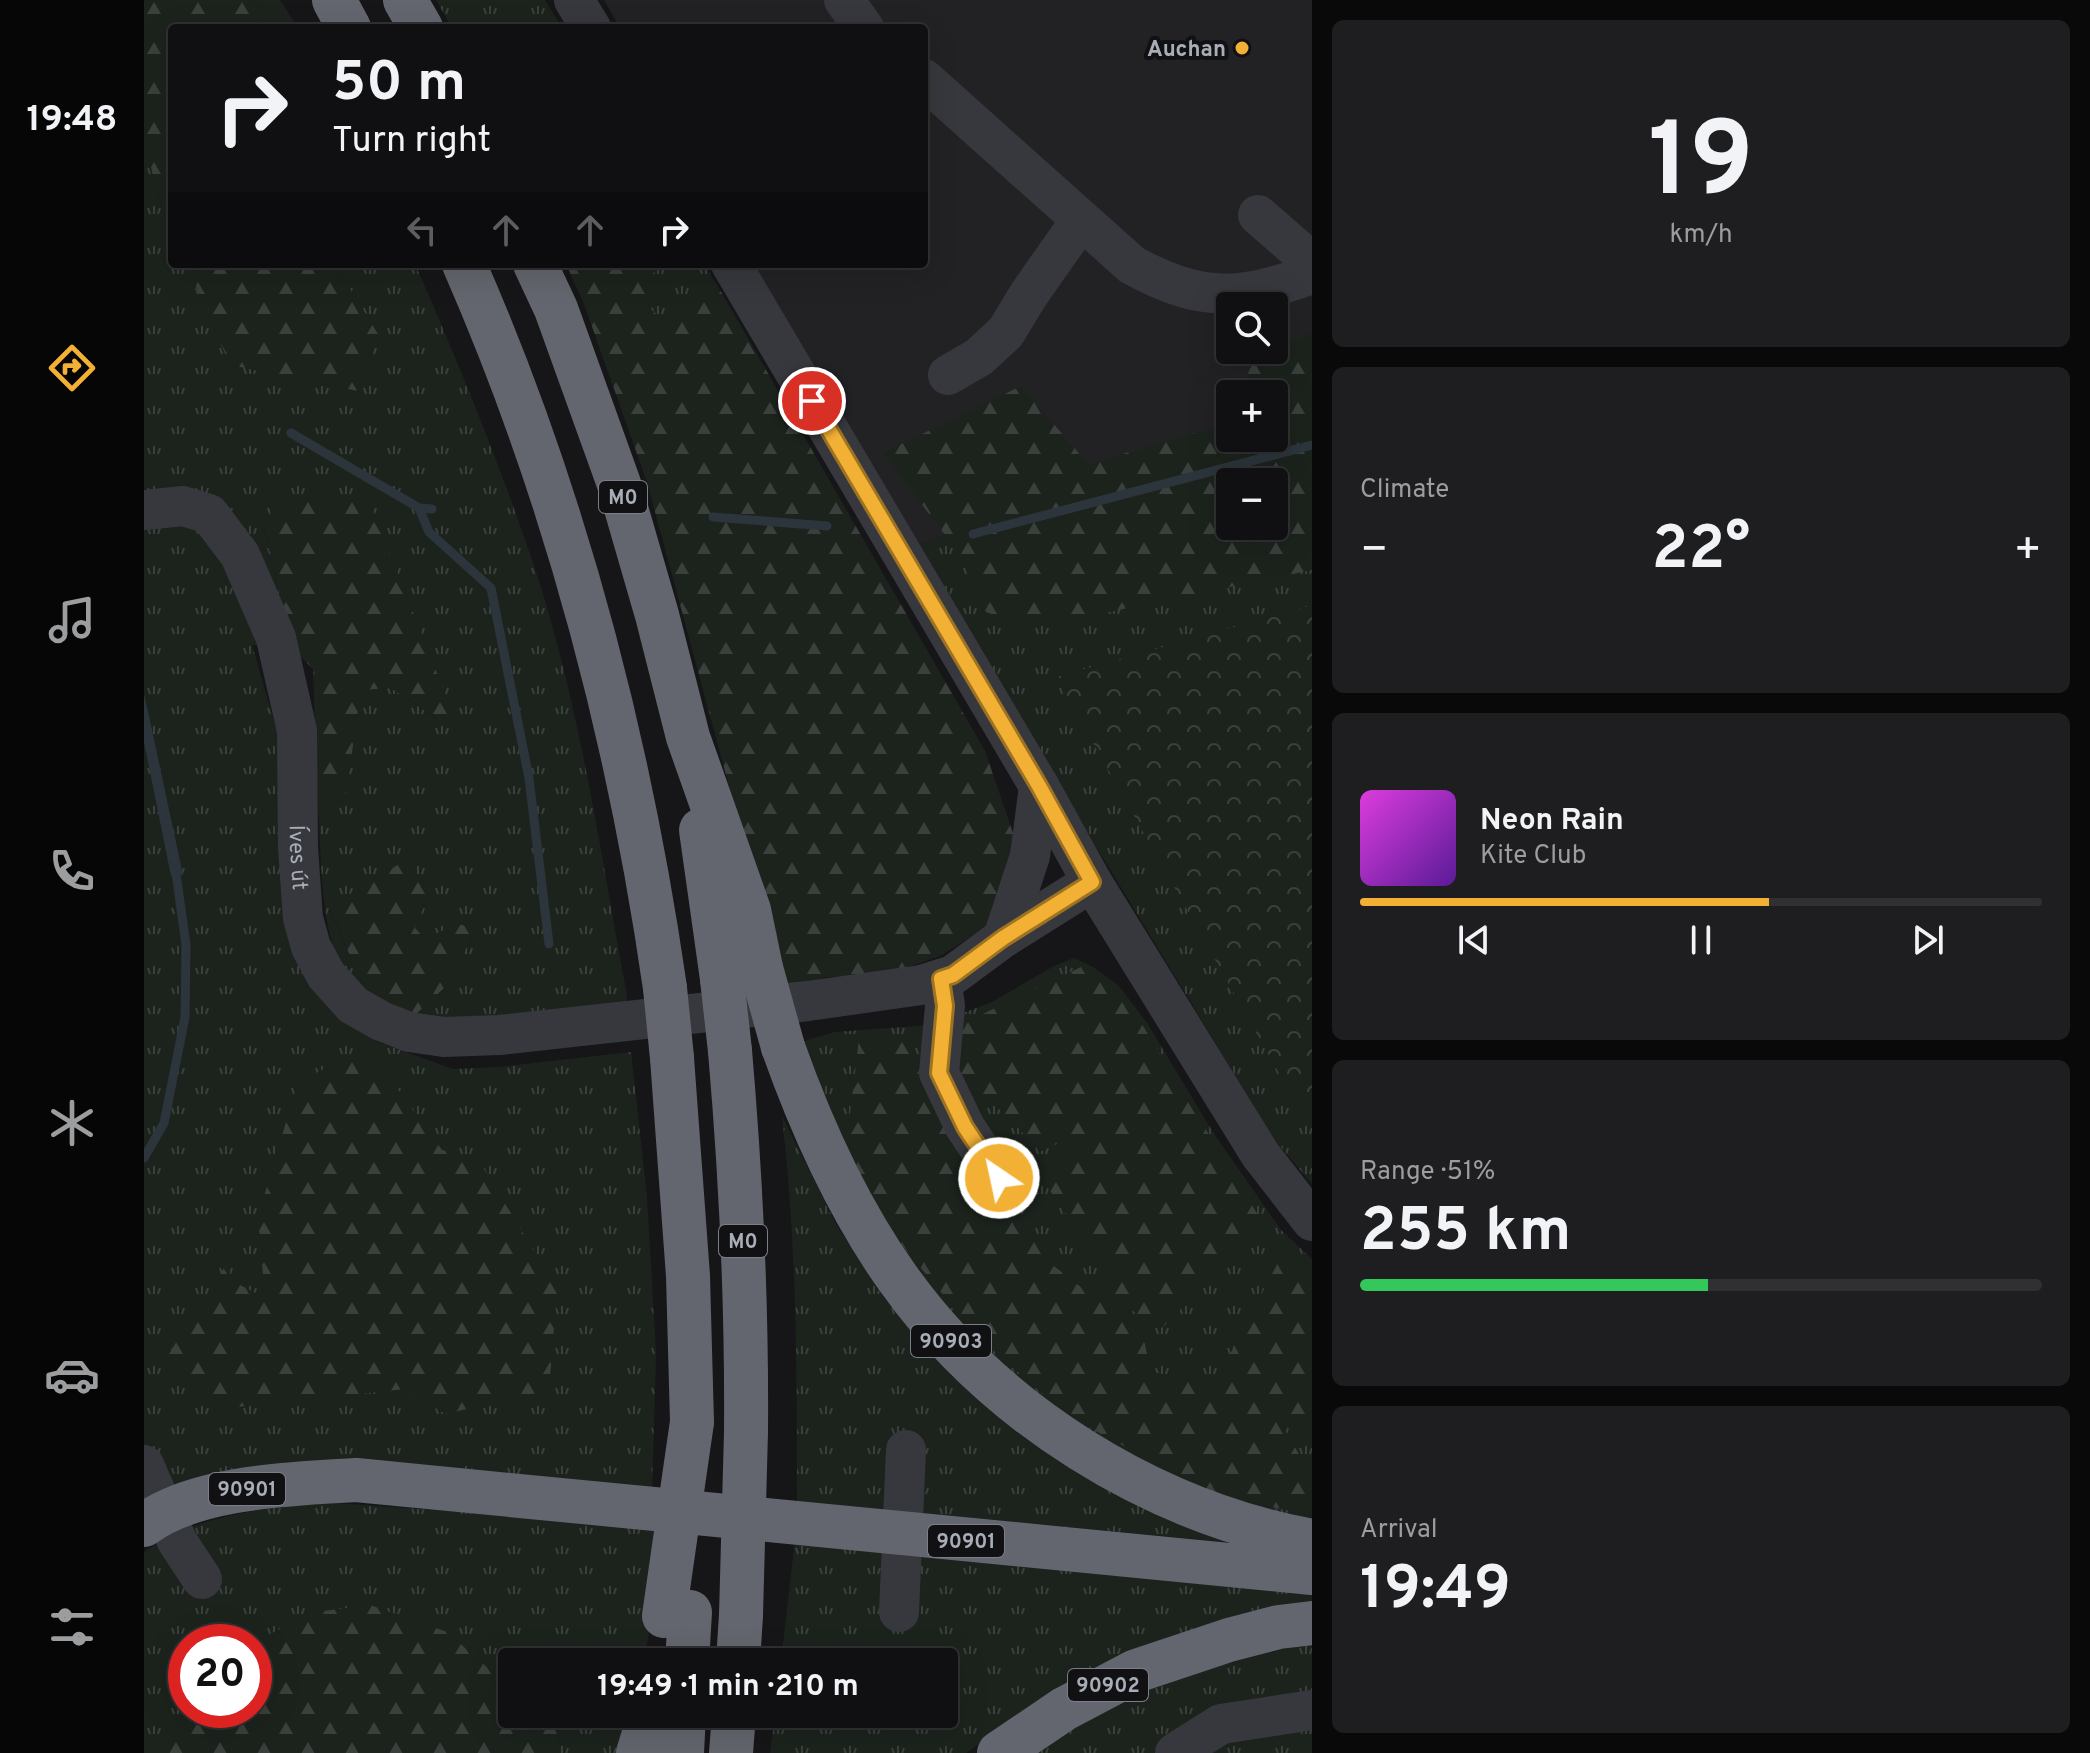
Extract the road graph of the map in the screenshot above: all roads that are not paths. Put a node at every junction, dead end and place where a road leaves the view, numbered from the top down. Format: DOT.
graph roads {
  1 [pos="334,0"];
  2 [pos="405,0"];
  3 [pos="574,0"];
  4 [pos="844,0"];
  5 [pos="347,24"];
  6 [pos="419,24"];
  7 [pos="589,24"];
  8 [pos="861,24"];
  9 [pos="928,83"];
  10 [pos="1258,215"];
  11 [pos="1081,220"];
  12 [pos="1312,262"];
  13 [pos="466,268"];
  14 [pos="537,268"];
  15 [pos="733,268"];
  16 [pos="1312,274"];
  17 [pos="948,375"];
  18 [pos="145,509"];
  19 [pos="1039,786"];
  20 [pos="1092,882"];
  21 [pos="1003,938"];
  22 [pos="742,973"];
  23 [pos="941,979"];
  24 [pos="999,1178"];
  25 [pos="1312,1221"];
  26 [pos="906,1450"];
  27 [pos="144,1465"];
  28 [pos="153,1519"];
  29 [pos="903,1535"];
  30 [pos="1312,1541"];
  31 [pos="1312,1573"];
  32 [pos="202,1579"];
  33 [pos="899,1612"];
  34 [pos="677,1614"];
  35 [pos="1312,1623"];
  36 [pos="664,1648"];
  37 [pos="684,1648"];
  38 [pos="739,1648"];
  39 [pos="1312,1710"];
  40 [pos="646,1728"];
  41 [pos="683,1728"];
  42 [pos="733,1728"];
  43 [pos="1219,1738"];
  44 [pos="638,1753"];
  45 [pos="682,1753"];
  46 [pos="731,1753"];
  47 [pos="999,1753"];
  48 [pos="1175,1753"];
  1 -- 5 [label="highway"];
  2 -- 6 [label="highway"];
  3 -- 7 [label="street"];
  4 -- 8 [label="street"];
  9 -- 11 [label="street"];
  10 -- 12 [label="street"];
  11 -- 16 [label="street"];
  11 -- 17 [label="street"];
  13 -- 34 [label="highway, M0, bridge"];
  14 -- 22 [label="highway, M0"];
  15 -- 19 [label="street"];
  18 -- 23 [label="street, Íves út"];
  19 -- 20 [label="street"];
  19 -- 21 [label="street"];
  20 -- 21 [label="street, Íves út"];
  20 -- 25 [label="street"];
  21 -- 23 [label="street, Íves út"];
  22 -- 30 [label="highway, 90903, bridge"];
  22 -- 38 [label="highway, M0, bridge"];
  23 -- 24 [label="street"];
  26 -- 29 [label="street"];
  27 -- 28 [label="street"];
  28 -- 29 [label="highway, 90901"];
  28 -- 32 [label="street"];
  29 -- 31 [label="highway, 90901"];
  29 -- 33 [label="street"];
  34 -- 36 [label="highway"];
  34 -- 37 [label="highway"];
  35 -- 47 [label="highway, 90902"];
  39 -- 43 [label="street"];
  40 -- 44 [label="highway"];
  41 -- 45 [label="highway"];
  42 -- 46 [label="highway"];
  43 -- 48 [label="street"];
}
